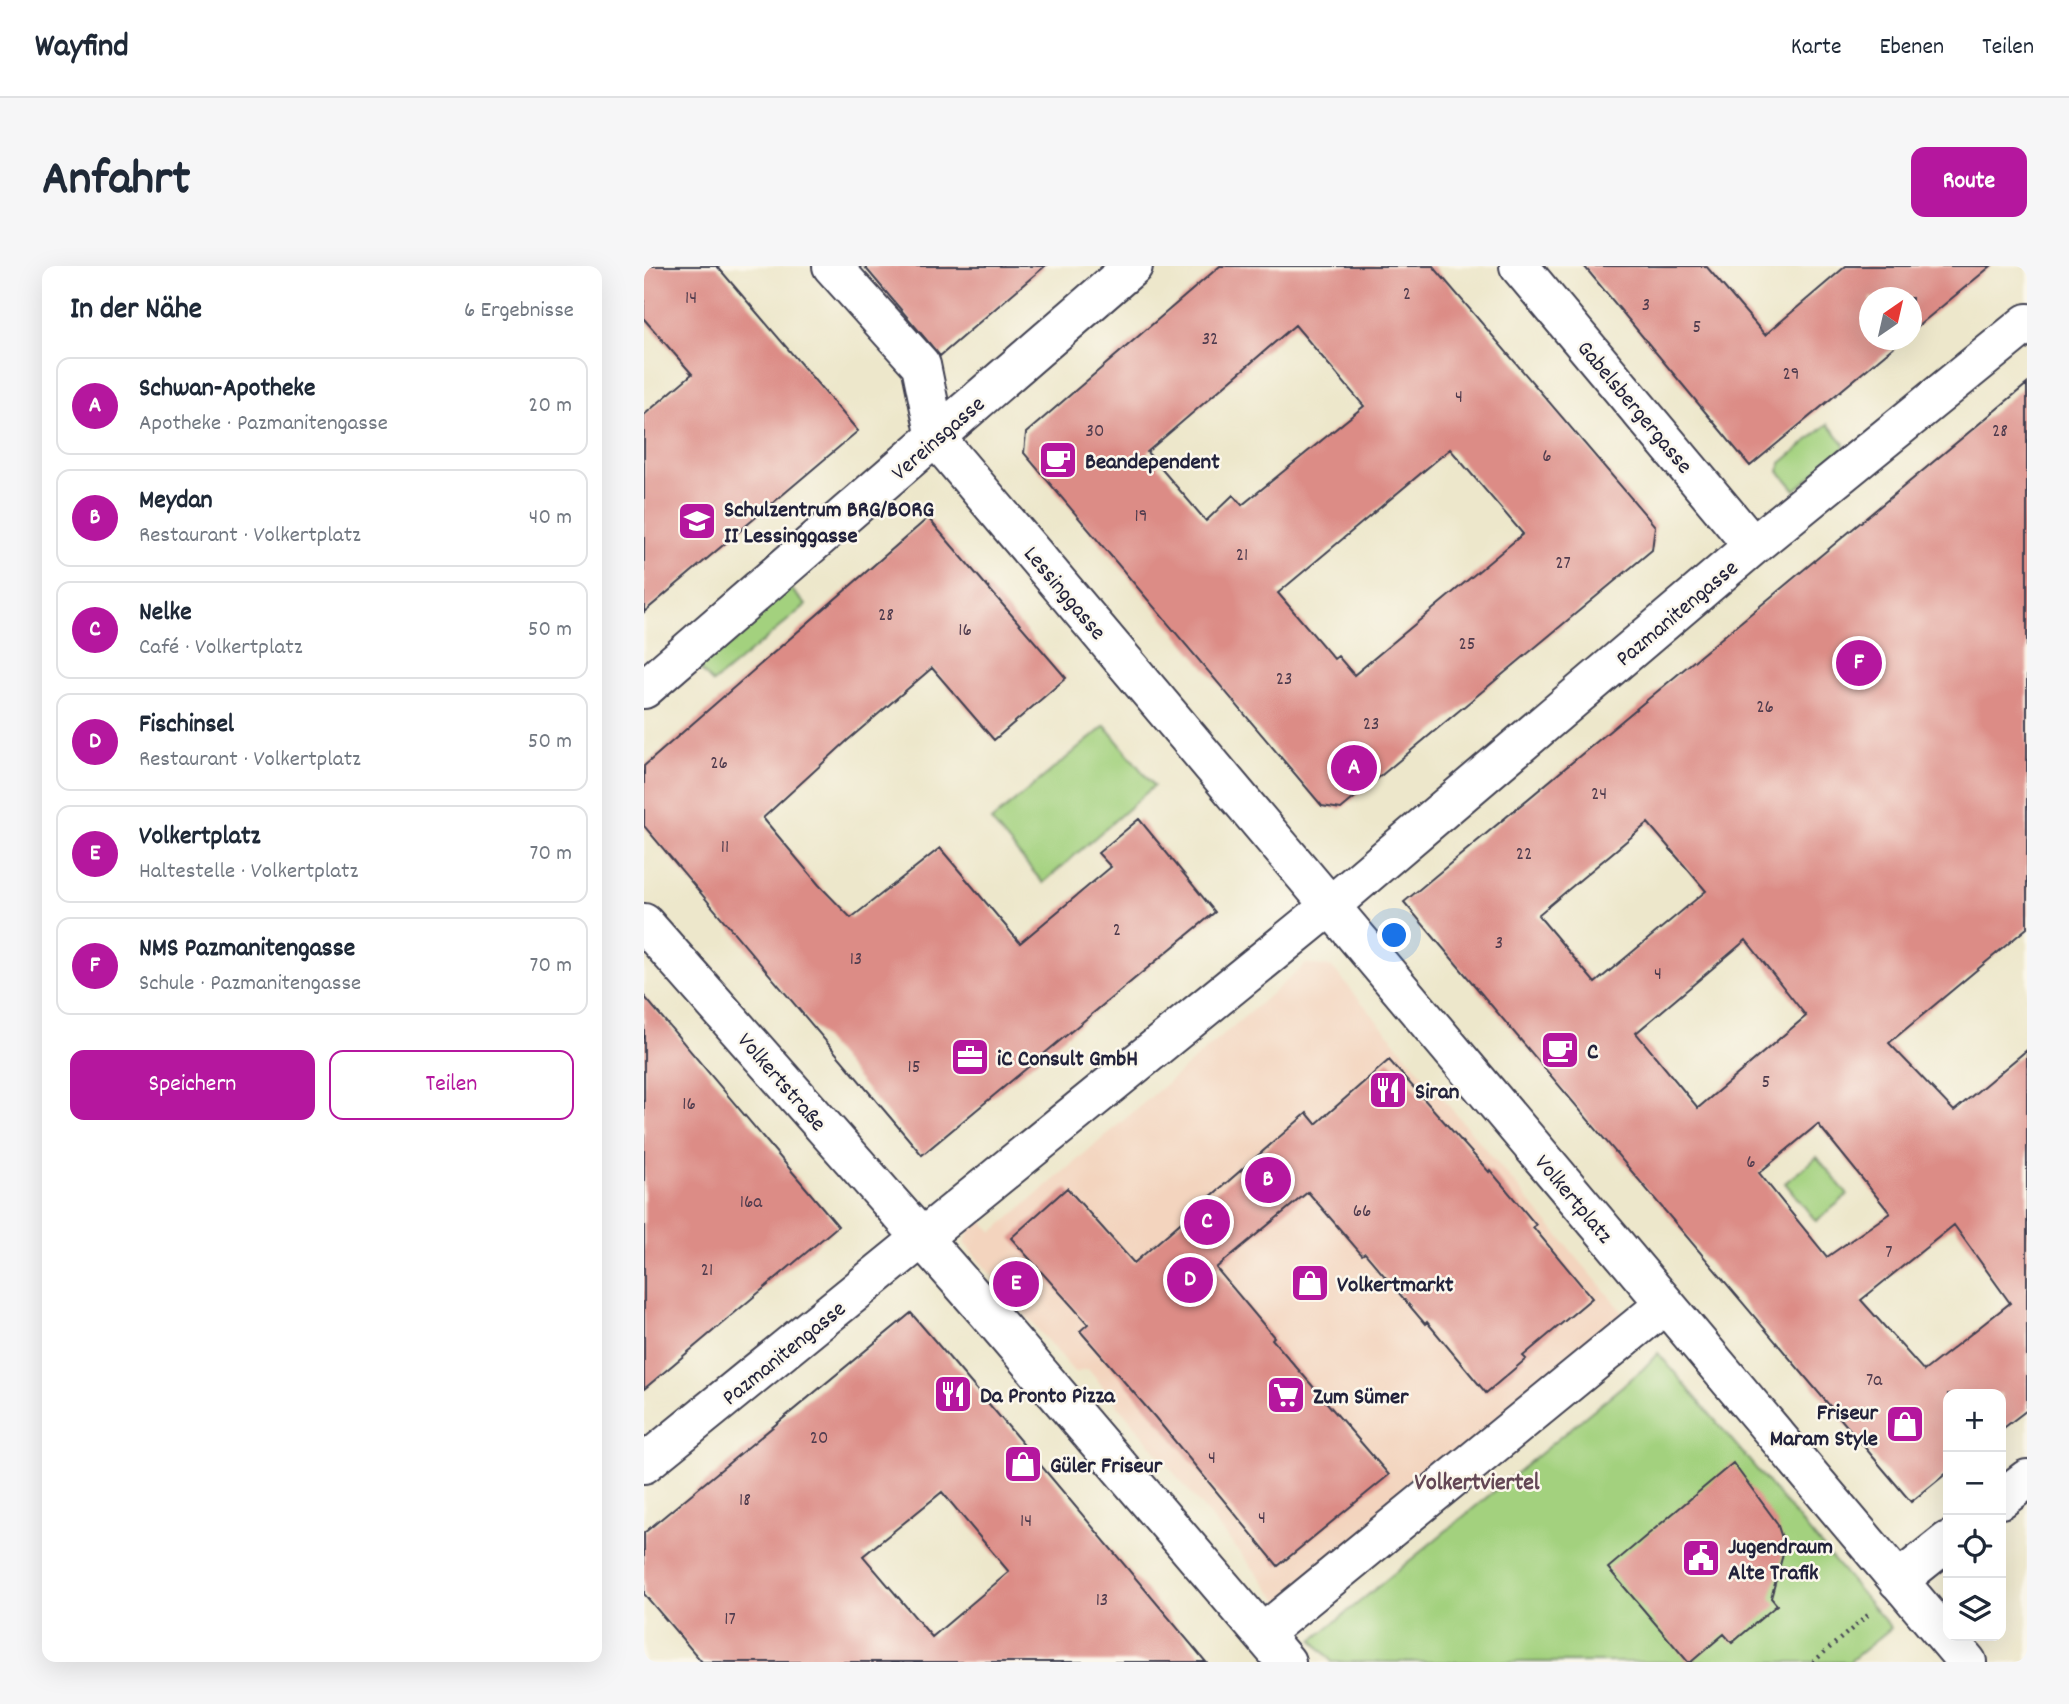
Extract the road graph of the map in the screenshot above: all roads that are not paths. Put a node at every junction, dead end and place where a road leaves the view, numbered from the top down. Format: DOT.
graph roads {
  1 [pos="832,266"];
  2 [pos="1133,266"];
  3 [pos="1519,266"];
  4 [pos="2027,323"];
  5 [pos="936,438"];
  6 [pos="1754,546"];
  7 [pos="644,689"];
  8 [pos="1330,906"];
  9 [pos="644,923"];
  10 [pos="921,1240"];
  11 [pos="1664,1305"];
  12 [pos="644,1464"];
  13 [pos="2027,1479"];
  14 [pos="2006,1495"];
  15 [pos="1943,1545"];
  16 [pos="1898,1581"];
  17 [pos="1274,1648"];
  18 [pos="1967,1662"];
  1 -- 5 [label="street, Lessinggasse"];
  2 -- 5 [label="street, Vereinsgasse"];
  3 -- 6 [label="street, Gabelsbergergasse"];
  4 -- 6 [label="street, Pazmanitengasse"];
  5 -- 7 [label="street, Vereinsgasse"];
  5 -- 8 [label="street, Lessinggasse"];
  6 -- 8 [label="street, Pazmanitengasse"];
  8 -- 10 [label="street"];
  8 -- 11 [label="street, Volkertplatz"];
  9 -- 10 [label="street, Volkertstraße"];
  10 -- 12 [label="street, Pazmanitengasse"];
  10 -- 17 [label="street"];
  11 -- 16 [label="street, Volkertplatz"];
  11 -- 17 [label="street"];
  13 -- 14 [label="street"];
  15 -- 16 [label="street"];
  16 -- 18 [label="street"];
}
